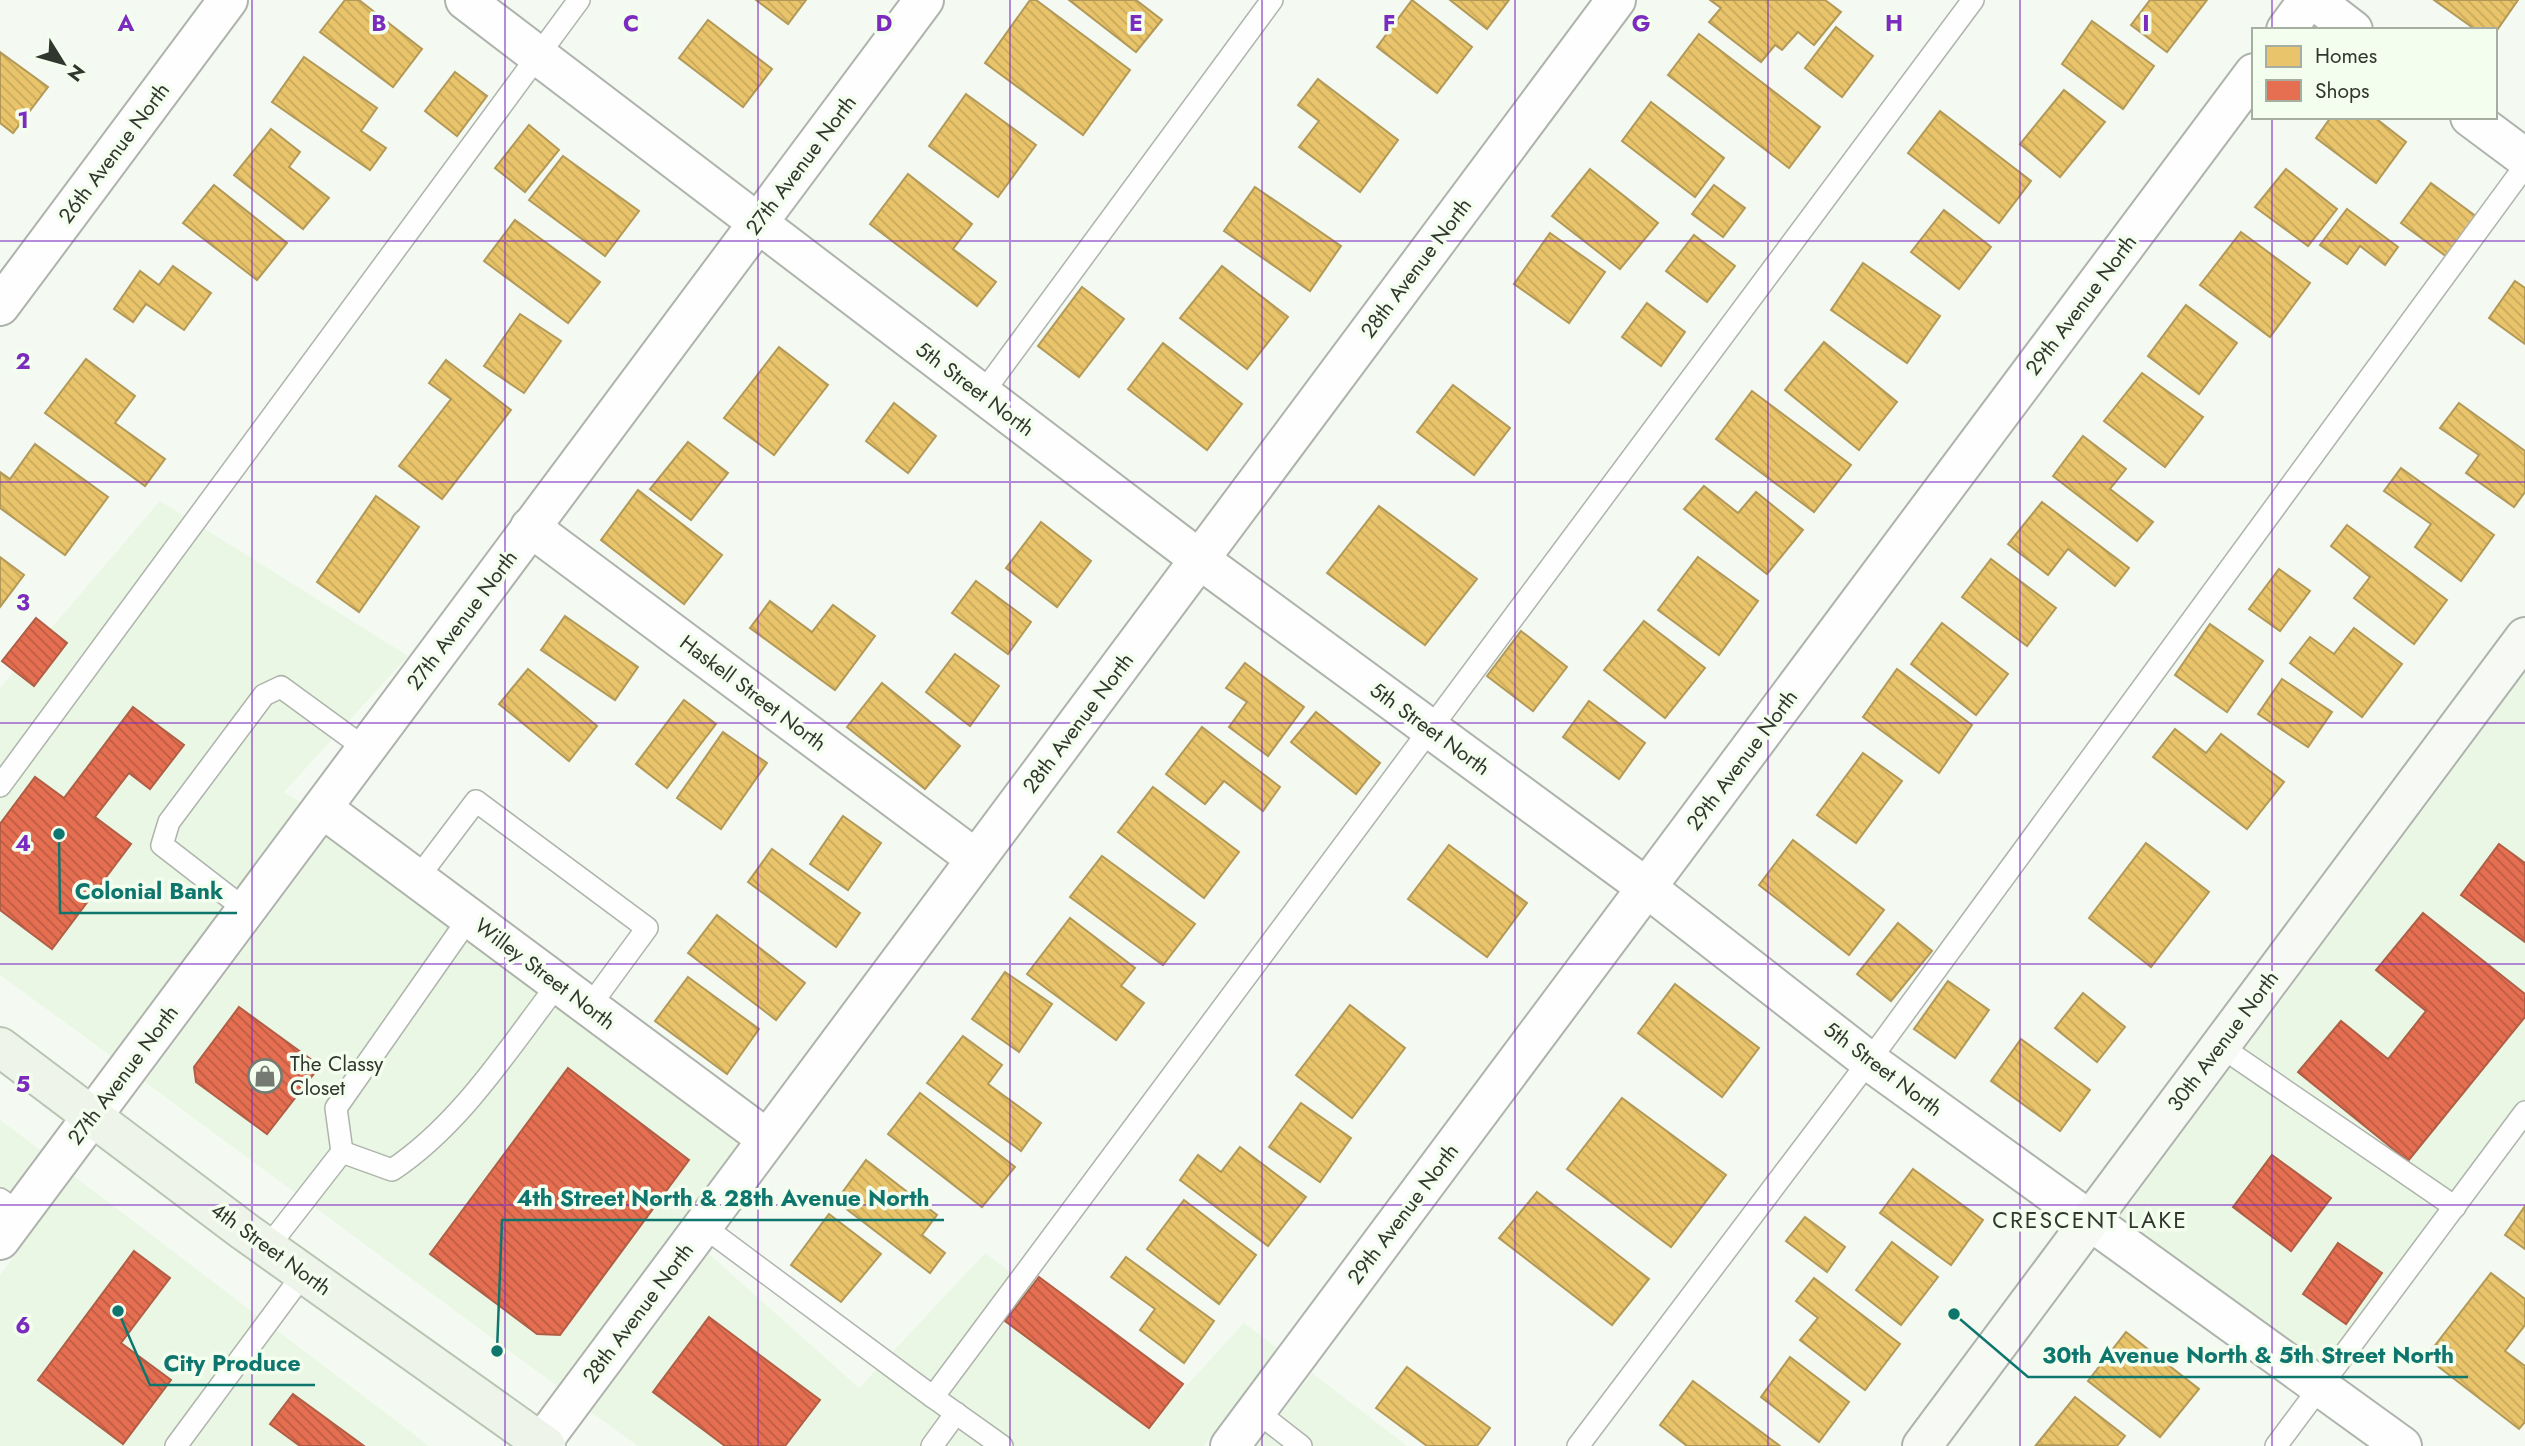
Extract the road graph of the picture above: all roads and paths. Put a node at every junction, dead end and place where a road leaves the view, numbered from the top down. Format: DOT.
graph roads {
  1 [pos="228,0"];
  2 [pos="465,0"];
  3 [pos="579,0"];
  4 [pos="924,0"];
  5 [pos="1272,0"];
  6 [pos="1616,0"];
  7 [pos="1973,0"];
  8 [pos="2311,0"];
  9 [pos="2288,28"];
  10 [pos="2350,28"];
  11 [pos="538,55"];
  12 [pos="2252,76"];
  13 [pos="2473,119"];
  14 [pos="2525,158"];
  15 [pos="2525,166"];
  16 [pos="758,223"];
  17 [pos="0,306"];
  18 [pos="982,394"];
  19 [pos="530,527"];
  20 [pos="1199,559"];
  21 [pos="2525,636"];
  22 [pos="1430,729"];
  23 [pos="366,749"];
  24 [pos="0,786"];
  25 [pos="322,808"];
  26 [pos="976,859"];
  27 [pos="418,879"];
  28 [pos="1647,888"];
  29 [pos="246,910"];
  30 [pos="470,918"];
  31 [pos="558,984"];
  32 [pos="589,1007"];
  33 [pos="2220,1046"];
  34 [pos="0,1047"];
  35 [pos="1869,1061"];
  36 [pos="2525,1112"];
  37 [pos="92,1116"];
  38 [pos="768,1139"];
  39 [pos="342,1152"];
  40 [pos="2455,1207"];
  41 [pos="7,1217"];
  42 [pos="2090,1220"];
  43 [pos="703,1226"];
  44 [pos="268,1247"];
  45 [pos="304,1273"];
  46 [pos="2320,1387"];
  47 [pos="933,1397"];
  48 [pos="1256,1411"];
  49 [pos="956,1413"];
  50 [pos="542,1445"];
  51 [pos="176,1446"];
  52 [pos="932,1446"];
  53 [pos="1002,1446"];
  54 [pos="1230,1446"];
  55 [pos="1301,1446"];
  56 [pos="1578,1446"];
  57 [pos="1922,1446"];
  58 [pos="2276,1446"];
  59 [pos="2402,1446"];
  1 -- 17 [label="street, 26th Avenue North"];
  2 -- 11 [label="street, 5th Street North"];
  3 -- 11 [label="lane"];
  4 -- 16 [label="street, 27th Avenue North"];
  5 -- 18 [label="lane"];
  6 -- 20 [label="street, 28th Avenue North"];
  7 -- 22 [label="lane"];
  8 -- 9 [label="street"];
  8 -- 10 [label="street"];
  11 -- 16 [label="street, 5th Street North"];
  11 -- 24 [label="lane"];
  12 -- 28 [label="street, 29th Avenue North"];
  13 -- 14 [label="street"];
  15 -- 35 [label="lane"];
  16 -- 18 [label="street, 5th Street North"];
  16 -- 19 [label="street, 27th Avenue North"];
  18 -- 20 [label="street, 5th Street North"];
  19 -- 23 [label="street, 27th Avenue North"];
  19 -- 26 [label="street, Haskell Street North"];
  20 -- 22 [label="street, 5th Street North"];
  20 -- 26 [label="street, 28th Avenue North"];
  21 -- 33 [label="street, 30th Avenue North"];
  22 -- 28 [label="street, 5th Street North"];
  22 -- 47 [label="lane"];
  23 -- 25 [label="street, 27th Avenue North"];
  23 -- 29 [label="lane"];
  25 -- 27 [label="street, Willey Street North"];
  25 -- 29 [label="street, 27th Avenue North"];
  26 -- 38 [label="street, 28th Avenue North"];
  27 -- 30 [label="street, Willey Street North"];
  27 -- 32 [label="lane"];
  28 -- 35 [label="street, 5th Street North"];
  28 -- 48 [label="street, 29th Avenue North"];
  29 -- 37 [label="street, 27th Avenue North"];
  30 -- 31 [label="street, Willey Street North"];
  30 -- 39 [label="lane"];
  31 -- 32 [label="street, Willey Street North"];
  31 -- 39 [label="lane"];
  32 -- 38 [label="street, Willey Street North"];
  33 -- 40 [label="lane"];
  33 -- 42 [label="street, 30th Avenue North"];
  34 -- 37 [label="main road, 4th Street North"];
  35 -- 42 [label="street, 5th Street North"];
  35 -- 56 [label="lane"];
  36 -- 40 [label="lane"];
  37 -- 41 [label="street, 27th Avenue North"];
  37 -- 44 [label="main road, 4th Street North"];
  38 -- 43 [label="street, 28th Avenue North"];
  39 -- 44 [label="lane"];
  40 -- 46 [label="lane"];
  42 -- 46 [label="street, 5th Street North"];
  42 -- 57 [label="street, 30th Avenue North"];
  43 -- 47 [label="lane"];
  43 -- 50 [label="street, 28th Avenue North"];
  44 -- 45 [label="main road, 4th Street North"];
  45 -- 50 [label="main road, 4th Street North"];
  45 -- 51 [label="lane"];
  46 -- 58 [label="lane"];
  46 -- 59 [label="street, 5th Street North"];
  47 -- 49 [label="lane"];
  48 -- 54 [label="street, 29th Avenue North"];
  48 -- 55 [label="lane"];
  49 -- 52 [label="lane"];
  49 -- 53 [label="lane"];
}
